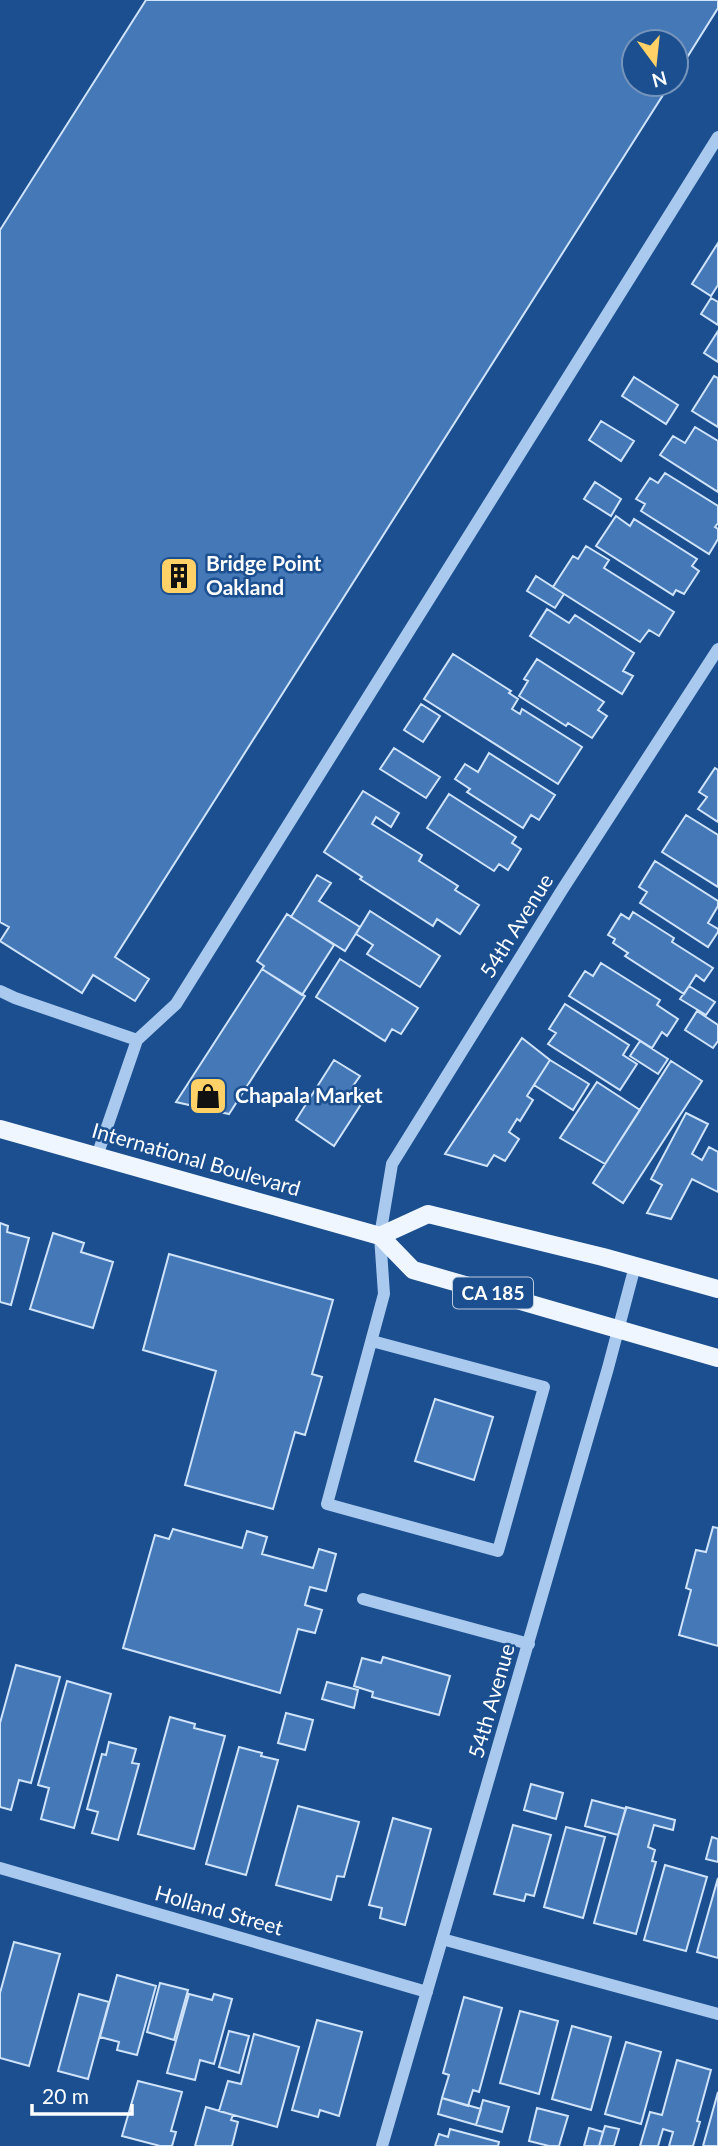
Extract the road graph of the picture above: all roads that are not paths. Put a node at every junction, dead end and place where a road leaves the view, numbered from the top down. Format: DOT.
graph roads {
  1 [pos="718,137"];
  2 [pos="718,649"];
  3 [pos="0,990"];
  4 [pos="137,1040"];
  5 [pos="0,1129"];
  6 [pos="97,1156"];
  7 [pos="380,1236"];
  8 [pos="635,1266"];
  9 [pos="718,1289"];
  10 [pos="618,1329"];
  11 [pos="372,1341"];
  12 [pos="718,1358"];
  13 [pos="363,1600"];
  14 [pos="529,1644"];
  15 [pos="0,1868"];
  16 [pos="442,1939"];
  17 [pos="427,1992"];
  18 [pos="718,2014"];
  19 [pos="382,2146"];
  1 -- 4 [label="street"];
  2 -- 7 [label="street, 54th Avenue"];
  3 -- 4 [label="street"];
  4 -- 6 [label="street"];
  5 -- 6 [label="main road, International Boulevard"];
  6 -- 7 [label="main road, International Boulevard"];
  7 -- 8 [label="main road"];
  7 -- 10 [label="main road, CA 185"];
  7 -- 11 [label="street, 54th Avenue"];
  8 -- 9 [label="main road"];
  8 -- 10 [label="street, 54th Avenue"];
  10 -- 12 [label="main road, CA 185"];
  10 -- 14 [label="street, 54th Avenue"];
  11 -- 11 [label="street, 54th Avenue"];
  13 -- 14 [label="street"];
  14 -- 16 [label="street, 54th Avenue"];
  15 -- 17 [label="street, Holland Street"];
  16 -- 17 [label="street, 54th Avenue"];
  16 -- 18 [label="street"];
  17 -- 19 [label="street, 54th Avenue"];
}
